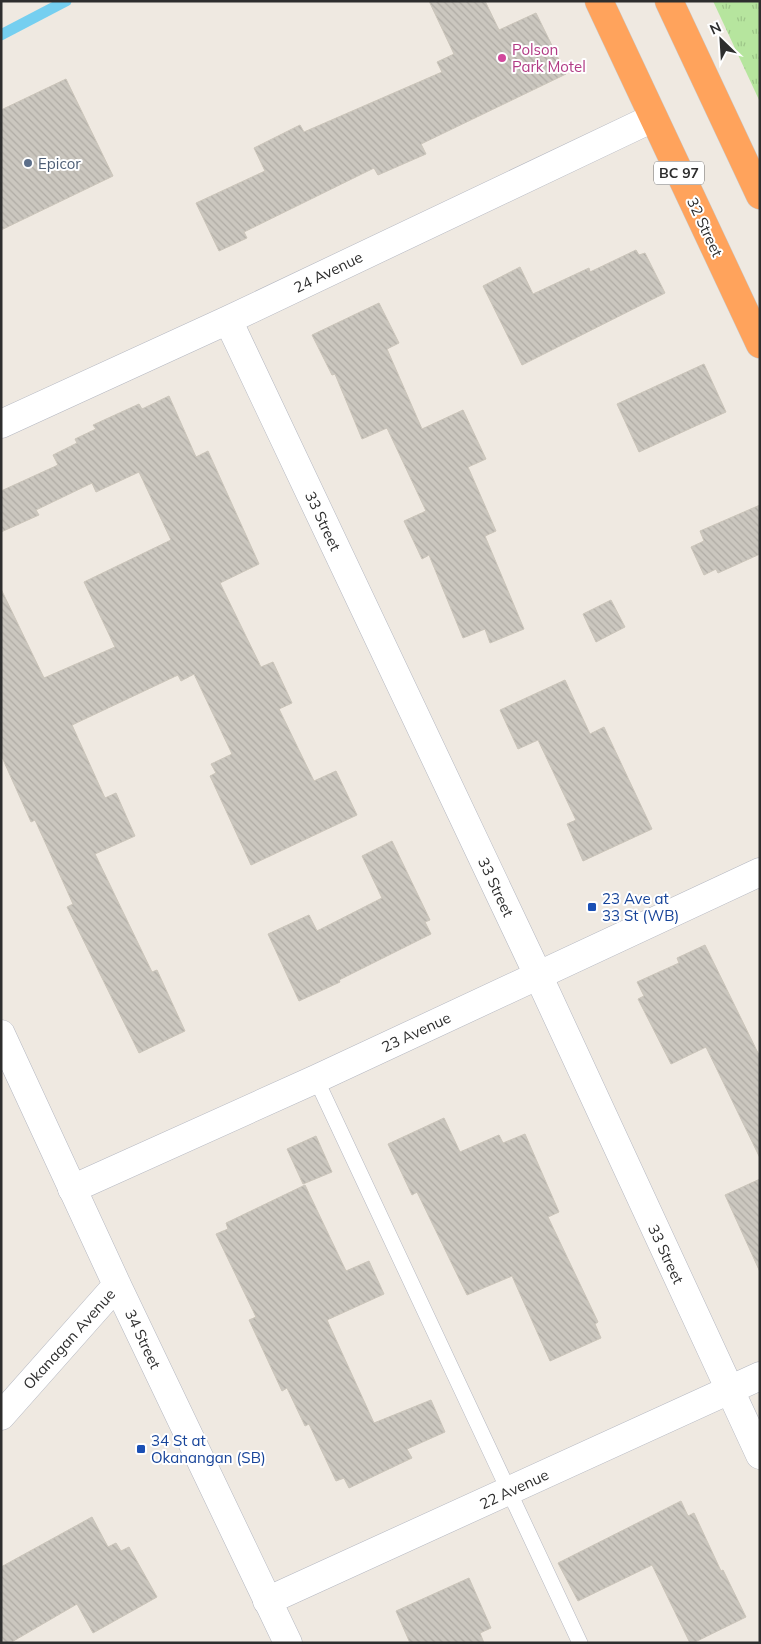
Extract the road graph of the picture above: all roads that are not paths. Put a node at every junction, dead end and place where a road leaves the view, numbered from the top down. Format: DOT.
graph roads {
  1 [pos="599,1"];
  2 [pos="669,1"];
  3 [pos="654,118"];
  4 [pos="760,195"];
  5 [pos="228,320"];
  6 [pos="760,344"];
  7 [pos="1,424"];
  8 [pos="759,874"];
  9 [pos="538,975"];
  10 [pos="1,1034"];
  11 [pos="316,1079"];
  12 [pos="72,1189"];
  13 [pos="117,1285"];
  14 [pos="760,1376"];
  15 [pos="729,1390"];
  16 [pos="1,1416"];
  17 [pos="760,1455"];
  18 [pos="509,1491"];
  19 [pos="267,1601"];
  20 [pos="288,1643"];
  21 [pos="580,1643"];
  1 -- 3 [label="highway, 32 Street / BC 97"];
  2 -- 4 [label="highway"];
  3 -- 5 [label="street, 24 Avenue"];
  3 -- 6 [label="highway, 32 Street / BC 97"];
  5 -- 7 [label="street, 24 Avenue"];
  5 -- 9 [label="street, 33 Street"];
  8 -- 9 [label="street, 23 Avenue"];
  9 -- 11 [label="street, 23 Avenue"];
  9 -- 15 [label="street, 33 Street"];
  10 -- 12 [label="street, 34 Street"];
  11 -- 12 [label="street, 23 Avenue"];
  11 -- 18 [label="lane"];
  12 -- 13 [label="street, 34 Street"];
  13 -- 16 [label="street, Okanagan Avenue"];
  13 -- 19 [label="street, 34 Street"];
  14 -- 15 [label="street, 22 Avenue"];
  15 -- 17 [label="street, 33 Street"];
  15 -- 18 [label="street, 22 Avenue"];
  18 -- 19 [label="street, 22 Avenue"];
  18 -- 21 [label="lane"];
  19 -- 20 [label="street, 34 Street"];
}
